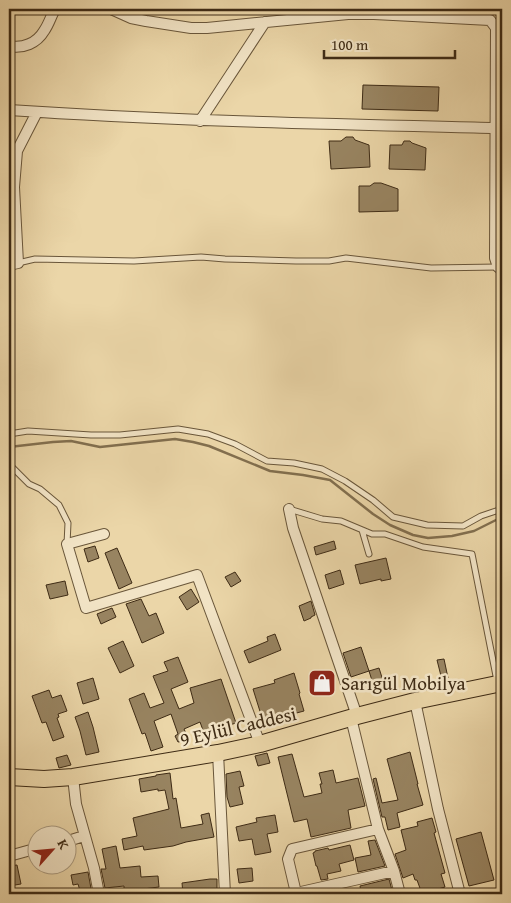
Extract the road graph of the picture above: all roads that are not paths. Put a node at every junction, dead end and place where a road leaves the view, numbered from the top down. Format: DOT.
graph roads {
  1 [pos="55,9"];
  2 [pos="111,9"];
  3 [pos="265,22"];
  4 [pos="9,46"];
  5 [pos="9,110"];
  6 [pos="38,112"];
  7 [pos="200,121"];
  8 [pos="496,128"];
  9 [pos="14,264"];
  10 [pos="500,269"];
  11 [pos="9,434"];
  12 [pos="9,465"];
  13 [pos="289,509"];
  14 [pos="502,509"];
  15 [pos="362,530"];
  16 [pos="104,534"];
  17 [pos="67,544"];
  18 [pos="369,554"];
  19 [pos="500,684"];
  20 [pos="415,702"];
  21 [pos="354,717"];
  22 [pos="260,744"];
  23 [pos="218,753"];
  24 [pos="9,777"];
  25 [pos="73,777"];
  26 [pos="378,829"];
  27 [pos="84,836"];
  28 [pos="78,838"];
  29 [pos="28,851"];
  30 [pos="9,856"];
  31 [pos="394,871"];
  32 [pos="99,894"];
  33 [pos="225,894"];
  34 [pos="294,894"];
  35 [pos="400,894"];
  36 [pos="460,894"];
  1 -- 4 [label="street"];
  2 -- 3 [label="street"];
  3 -- 7 [label="street"];
  3 -- 8 [label="street"];
  5 -- 6 [label="street"];
  6 -- 7 [label="street"];
  6 -- 9 [label="street"];
  7 -- 8 [label="street"];
  8 -- 10 [label="street"];
  9 -- 10 [label="lane"];
  11 -- 14 [label="lane"];
  12 -- 17 [label="lane"];
  13 -- 15 [label="lane"];
  13 -- 21 [label="street"];
  15 -- 18 [label="lane"];
  15 -- 19 [label="lane"];
  16 -- 17 [label="street"];
  17 -- 22 [label="street"];
  19 -- 20 [label="main road, 9 Eylül Caddesi"];
  20 -- 21 [label="main road, 9 Eylül Caddesi"];
  20 -- 36 [label="street"];
  21 -- 22 [label="main road, 9 Eylül Caddesi"];
  21 -- 26 [label="street"];
  22 -- 23 [label="main road, 9 Eylül Caddesi"];
  23 -- 25 [label="main road, 9 Eylül Caddesi"];
  23 -- 33 [label="street"];
  24 -- 25 [label="main road, 9 Eylül Caddesi"];
  25 -- 27 [label="street"];
  26 -- 31 [label="street"];
  26 -- 34 [label="street"];
  27 -- 28 [label="street"];
  27 -- 32 [label="street"];
  29 -- 30 [label="street"];
  31 -- 34 [label="street"];
  31 -- 35 [label="street"];
}
